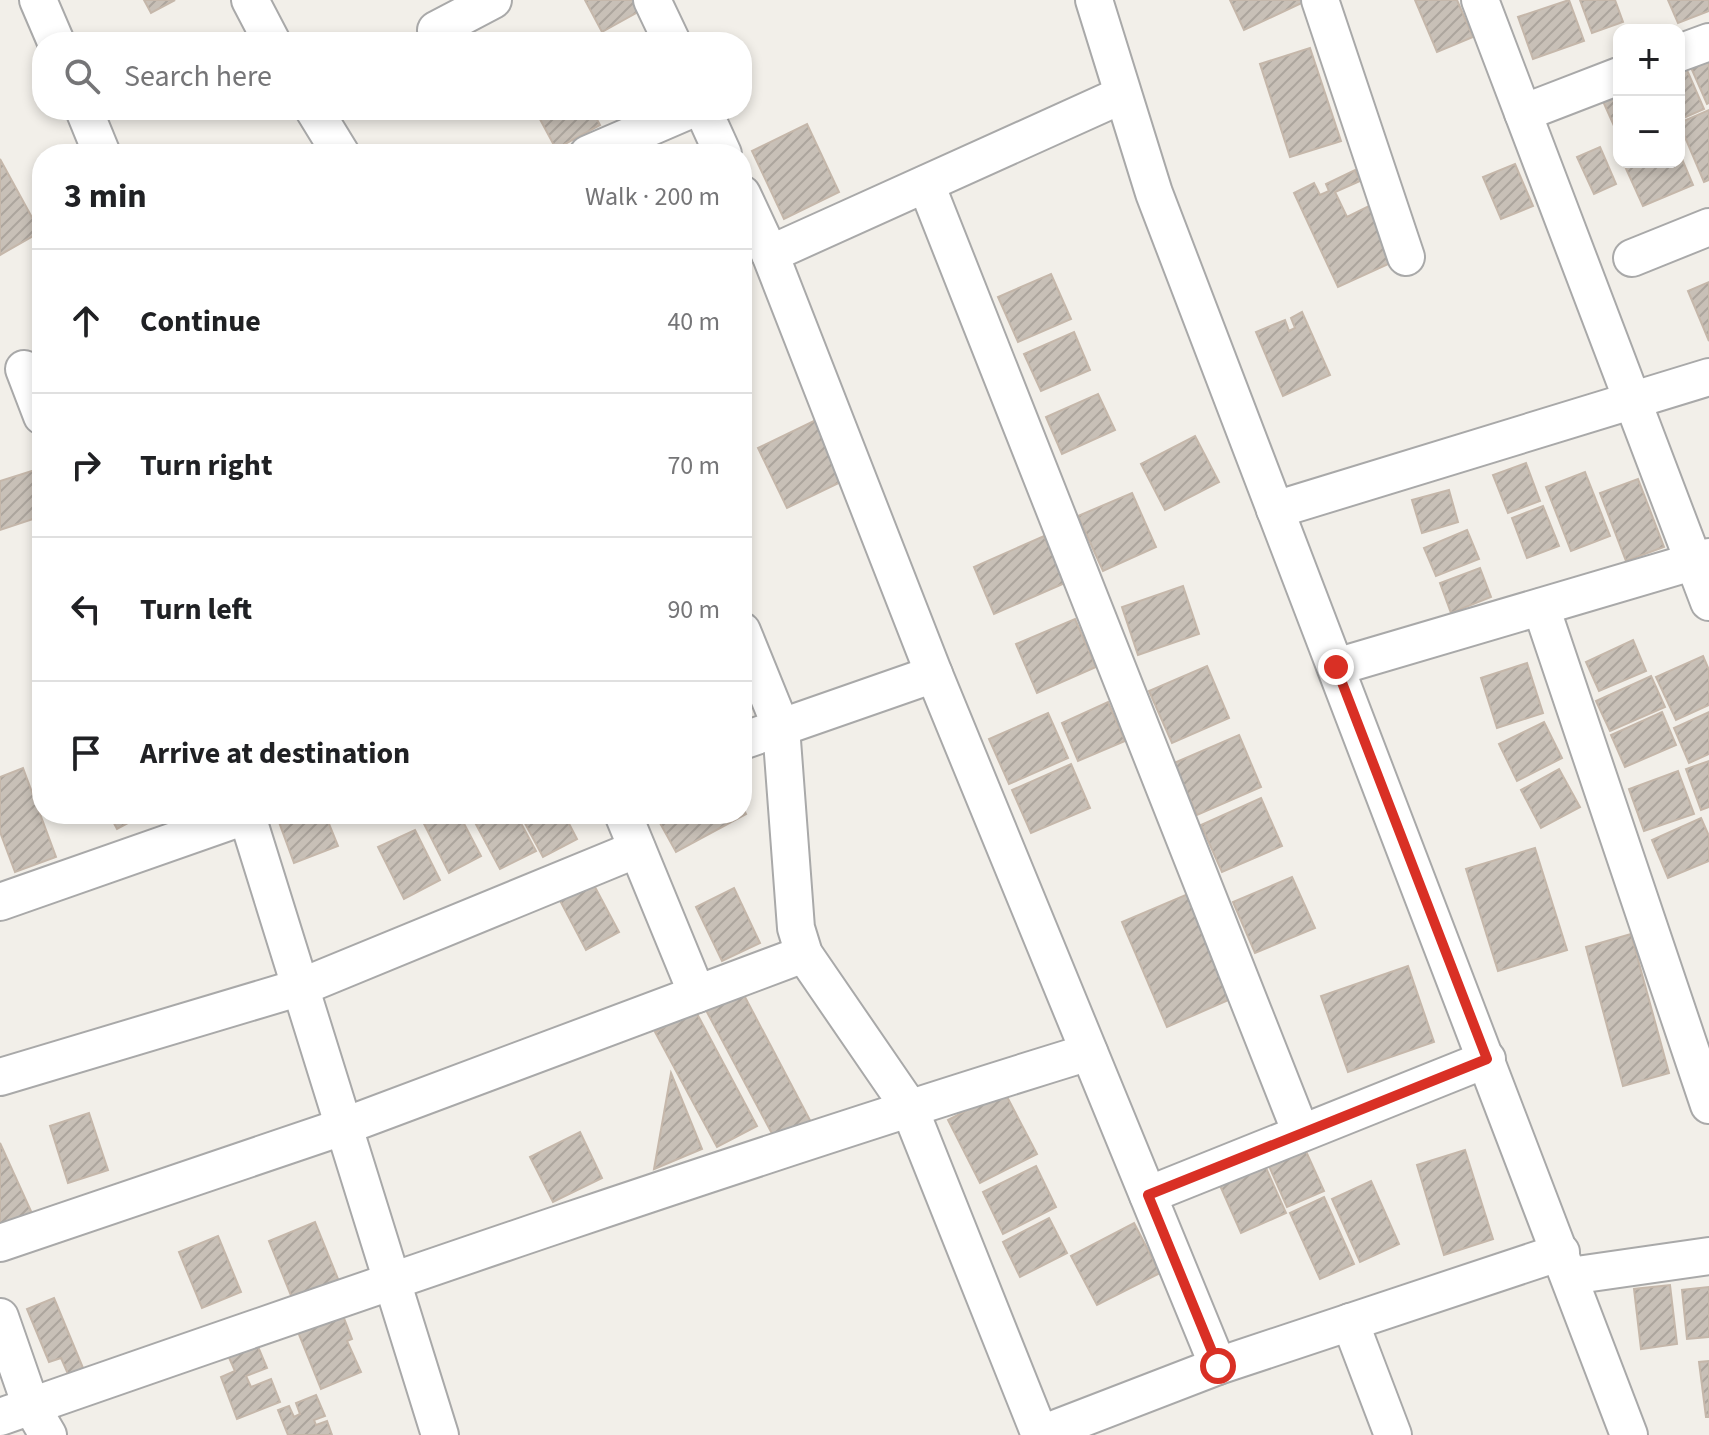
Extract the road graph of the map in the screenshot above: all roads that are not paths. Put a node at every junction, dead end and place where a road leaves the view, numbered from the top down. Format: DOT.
graph roads {
  1 [pos="38,0"];
  2 [pos="250,0"];
  3 [pos="493,0"];
  4 [pos="652,0"];
  5 [pos="1094,0"];
  6 [pos="1480,0"];
  7 [pos="1323,1"];
  8 [pos="436,30"];
  9 [pos="52,32"];
  10 [pos="267,32"];
  11 [pos="667,32"];
  12 [pos="1709,42"];
  13 [pos="1685,51"];
  14 [pos="1613,78"];
  15 [pos="1122,95"];
  16 [pos="1523,113"];
  17 [pos="88,120"];
  18 [pos="320,120"];
  19 [pos="667,120"];
  20 [pos="708,120"];
  21 [pos="98,144"];
  22 [pos="335,144"];
  23 [pos="611,144"];
  24 [pos="718,144"];
  25 [pos="926,184"];
  26 [pos="752,215"];
  27 [pos="1709,227"];
  28 [pos="770,254"];
  29 [pos="1406,257"];
  30 [pos="1632,258"];
  31 [pos="22,368"];
  32 [pos="1709,377"];
  33 [pos="32,392"];
  34 [pos="1633,400"];
  35 [pos="1275,510"];
  36 [pos="1701,560"];
  37 [pos="1709,602"];
  38 [pos="1541,607"];
  39 [pos="752,656"];
  40 [pos="1336,667"];
  41 [pos="934,674"];
  42 [pos="781,727"];
  43 [pos="752,737"];
  44 [pos="223,824"];
  45 [pos="252,824"];
  46 [pos="627,824"];
  47 [pos="637,849"];
  48 [pos="0,902"];
  49 [pos="804,954"];
  50 [pos="301,987"];
  51 [pos="697,994"];
  52 [pos="1089,1052"];
  53 [pos="1487,1059"];
  54 [pos="0,1077"];
  55 [pos="1709,1105"];
  56 [pos="909,1107"];
  57 [pos="342,1127"];
  58 [pos="1301,1133"];
  59 [pos="1148,1195"];
  60 [pos="0,1243"];
  61 [pos="1709,1256"];
  62 [pos="1566,1264"];
  63 [pos="391,1280"];
  64 [pos="0,1317"];
  65 [pos="1350,1322"];
  66 [pos="1218,1366"];
  67 [pos="26,1419"];
  68 [pos="440,1435"];
  69 [pos="1040,1435"];
  70 [pos="1393,1435"];
  71 [pos="1629,1435"];
  1 -- 9 [label="street"];
  2 -- 10 [label="street"];
  3 -- 8 [label="street"];
  4 -- 11 [label="street"];
  5 -- 15 [label="street"];
  6 -- 16 [label="street"];
  7 -- 29 [label="street"];
  12 -- 13 [label="street"];
  14 -- 16 [label="street"];
  15 -- 25 [label="street"];
  15 -- 35 [label="street"];
  16 -- 34 [label="street"];
  17 -- 21 [label="street"];
  18 -- 22 [label="street"];
  19 -- 23 [label="street"];
  20 -- 24 [label="street"];
  25 -- 28 [label="street"];
  25 -- 58 [label="street"];
  26 -- 28 [label="street"];
  27 -- 30 [label="street"];
  28 -- 41 [label="street"];
  31 -- 33 [label="street"];
  32 -- 34 [label="street"];
  34 -- 35 [label="street"];
  34 -- 36 [label="street"];
  35 -- 40 [label="street"];
  36 -- 37 [label="street"];
  36 -- 38 [label="street"];
  38 -- 40 [label="street"];
  38 -- 55 [label="street"];
  39 -- 42 [label="street"];
  40 -- 53 [label="street"];
  41 -- 42 [label="street"];
  41 -- 52 [label="street"];
  42 -- 43 [label="street"];
  42 -- 49 [label="street"];
  44 -- 48 [label="street"];
  45 -- 50 [label="street"];
  46 -- 47 [label="street"];
  47 -- 50 [label="street"];
  47 -- 51 [label="street"];
  49 -- 51 [label="street"];
  49 -- 56 [label="street"];
  50 -- 54 [label="street"];
  50 -- 57 [label="street"];
  51 -- 57 [label="street"];
  52 -- 56 [label="street"];
  52 -- 59 [label="street"];
  53 -- 58 [label="street"];
  53 -- 62 [label="street"];
  56 -- 63 [label="street"];
  56 -- 69 [label="street"];
  57 -- 60 [label="street"];
  57 -- 63 [label="street"];
  58 -- 59 [label="street"];
  59 -- 66 [label="street"];
  61 -- 62 [label="street"];
  62 -- 65 [label="street"];
  62 -- 71 [label="street"];
  63 -- 67 [label="street"];
  63 -- 68 [label="street"];
  64 -- 67 [label="street"];
  65 -- 66 [label="street"];
  65 -- 70 [label="street"];
  66 -- 69 [label="street"];
}
